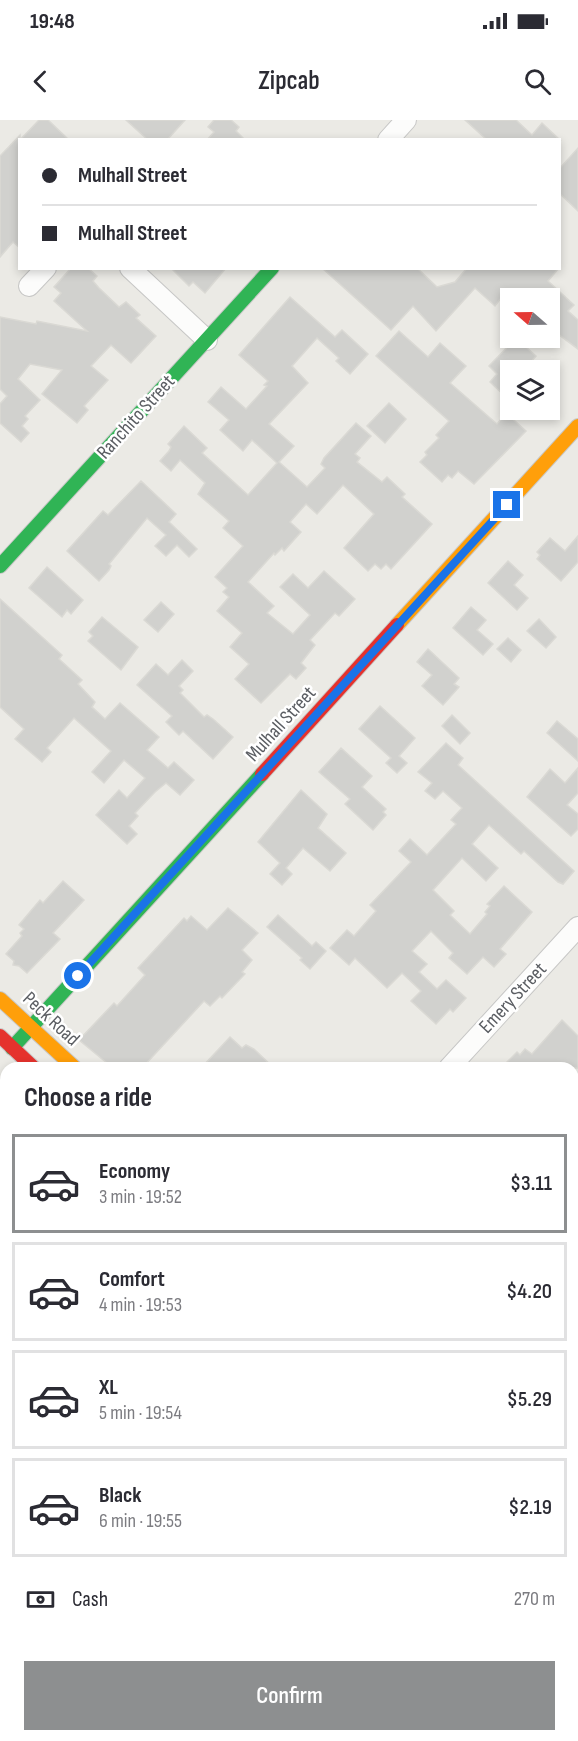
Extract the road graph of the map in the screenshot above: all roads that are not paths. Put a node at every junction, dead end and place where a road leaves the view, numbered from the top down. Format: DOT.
graph roads {
  1 [pos="406,120"];
  2 [pos="390,138"];
  3 [pos="44,270"];
  4 [pos="132,270"];
  5 [pos="270,270"];
  6 [pos="29,286"];
  7 [pos="207,340"];
  8 [pos="578,426"];
  9 [pos="0,566"];
  10 [pos="578,927"];
  11 [pos="0,999"];
  12 [pos="31,1028"];
  13 [pos="0,1036"];
  14 [pos="12,1048"];
  15 [pos="27,1062"];
  16 [pos="68,1062"];
  17 [pos="454,1062"];
  1 -- 2 [label="street"];
  3 -- 6 [label="street"];
  4 -- 7 [label="street"];
  5 -- 7 [label="street, Ranchito Street"];
  7 -- 9 [label="street, Ranchito Street"];
  8 -- 12 [label="street, Mulhall Street"];
  10 -- 17 [label="street, Emery Street"];
  11 -- 12 [label="street, Peck Road"];
  12 -- 14 [label="street, Mulhall Street"];
  12 -- 16 [label="street, Peck Road"];
  13 -- 14 [label="street"];
  14 -- 15 [label="street"];
}
